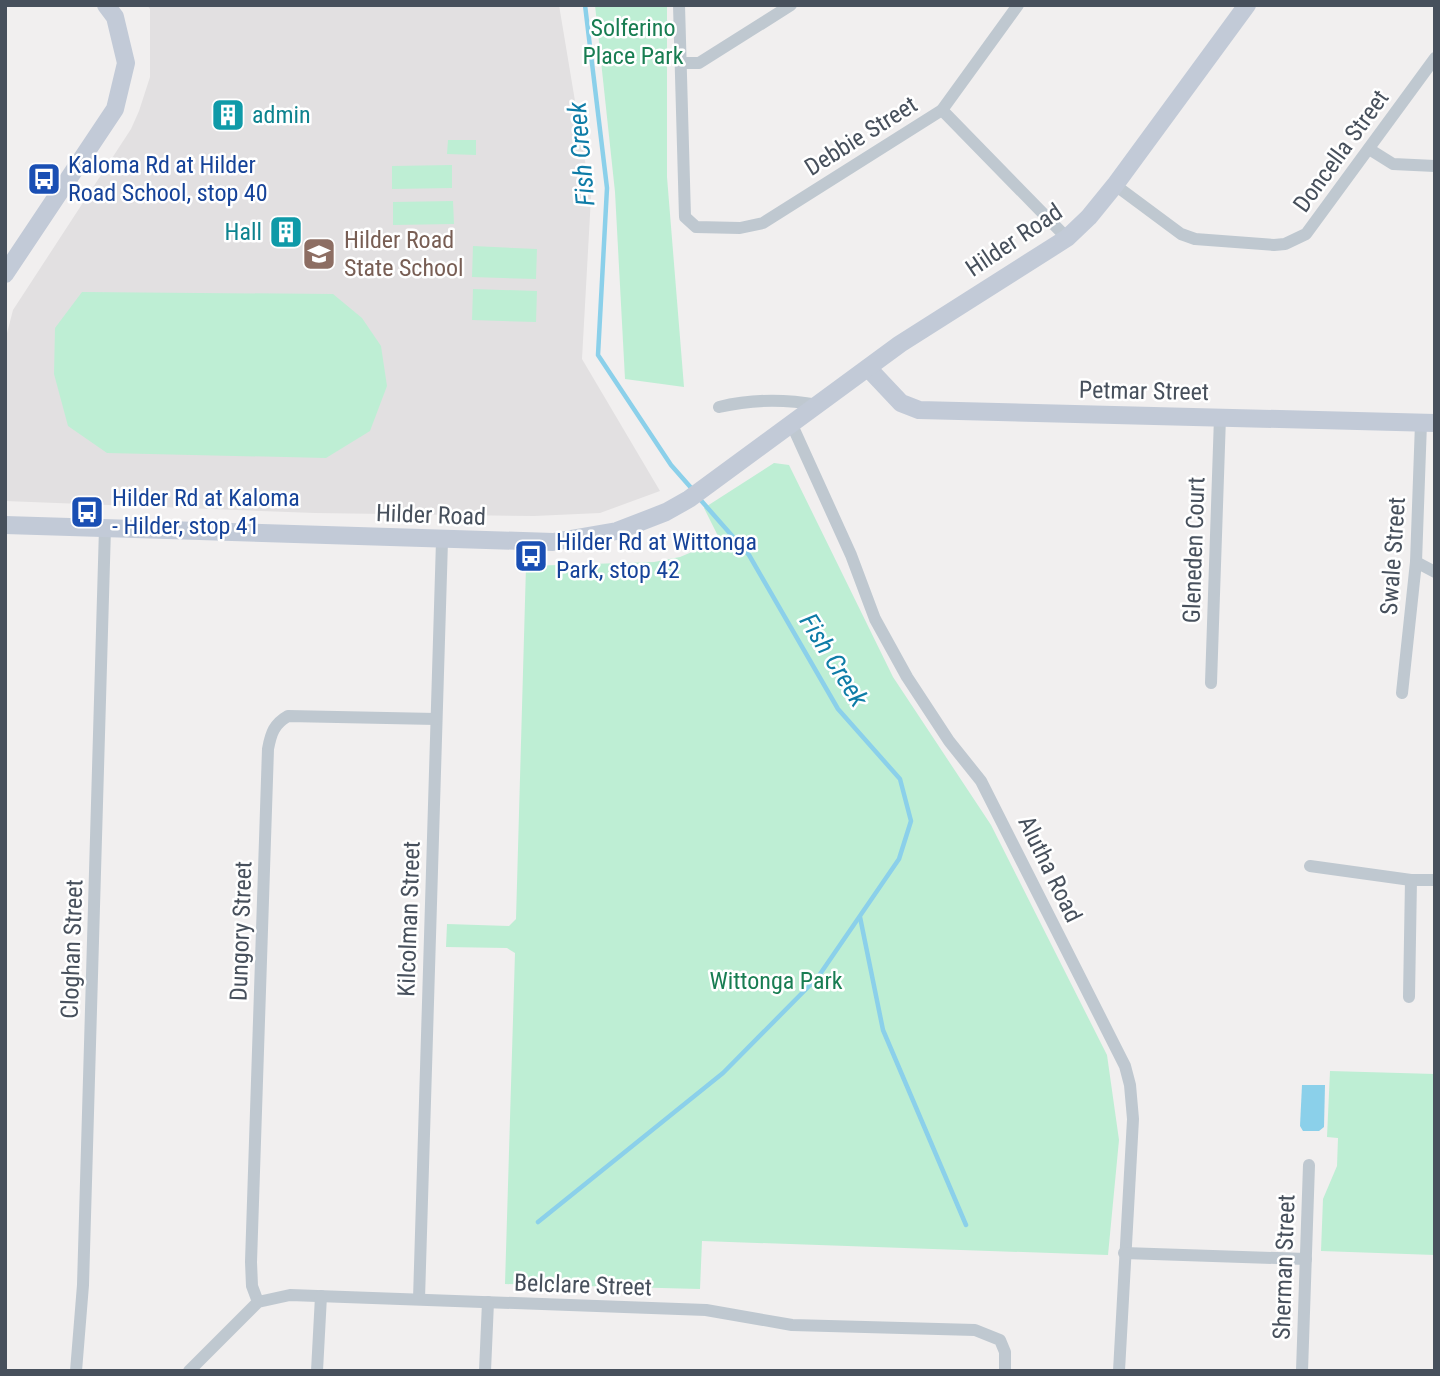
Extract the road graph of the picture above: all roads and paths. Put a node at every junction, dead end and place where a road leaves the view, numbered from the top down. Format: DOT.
graph roads {
  1 [pos="106,5"];
  2 [pos="679,5"];
  3 [pos="791,5"];
  4 [pos="1018,5"];
  5 [pos="1247,5"];
  6 [pos="1435,58"];
  7 [pos="680,63"];
  8 [pos="942,110"];
  9 [pos="1369,149"];
  10 [pos="1435,166"];
  11 [pos="1115,185"];
  12 [pos="1067,238"];
  13 [pos="5,274"];
  14 [pos="868,368"];
  15 [pos="818,405"];
  16 [pos="719,407"];
  17 [pos="1220,418"];
  18 [pos="1428,423"];
  19 [pos="792,425"];
  20 [pos="5,525"];
  21 [pos="105,528"];
  22 [pos="442,541"];
  23 [pos="1416,562"];
  24 [pos="1435,572"];
  25 [pos="1212,683"];
  26 [pos="1402,693"];
  27 [pos="436,719"];
  28 [pos="1310,866"];
  29 [pos="1411,880"];
  30 [pos="1435,880"];
  31 [pos="1409,997"];
  32 [pos="1309,1166"];
  33 [pos="1124,1254"];
  34 [pos="1306,1259"];
  35 [pos="321,1296"];
  36 [pos="419,1299"];
  37 [pos="488,1302"];
  38 [pos="258,1303"];
  39 [pos="75,1371"];
  40 [pos="189,1371"];
  41 [pos="317,1371"];
  42 [pos="485,1371"];
  43 [pos="1005,1371"];
  44 [pos="1119,1371"];
  45 [pos="1302,1371"];
  1 -- 13 [label="street"];
  2 -- 7 [label="street"];
  3 -- 7 [label="street"];
  4 -- 8 [label="street, Debbie Street"];
  5 -- 11 [label="street, Hilder Road"];
  6 -- 9 [label="street, Doncella Street"];
  7 -- 8 [label="street, Debbie Street"];
  8 -- 12 [label="street"];
  9 -- 10 [label="street"];
  9 -- 11 [label="street, Doncella Street"];
  11 -- 12 [label="street, Hilder Road"];
  12 -- 14 [label="street, Hilder Road"];
  14 -- 15 [label="street, Hilder Road"];
  14 -- 17 [label="street, Petmar Street"];
  15 -- 16 [label="street"];
  15 -- 19 [label="street, Hilder Road"];
  17 -- 18 [label="street, Petmar Street"];
  17 -- 25 [label="street, Gleneden Court"];
  18 -- 23 [label="street, Swale Street"];
  19 -- 22 [label="street, Hilder Road"];
  19 -- 33 [label="street, Alutha Road"];
  20 -- 21 [label="street, Hilder Road"];
  21 -- 22 [label="street, Hilder Road"];
  21 -- 39 [label="street, Cloghan Street"];
  22 -- 27 [label="street, Kilcolman Street"];
  23 -- 24 [label="street"];
  23 -- 26 [label="street, Swale Street"];
  27 -- 36 [label="street, Kilcolman Street"];
  27 -- 38 [label="street, Dungory Street"];
  28 -- 29 [label="street"];
  29 -- 30 [label="street"];
  29 -- 31 [label="street"];
  32 -- 34 [label="street, Sherman Street"];
  33 -- 34 [label="street"];
  33 -- 44 [label="street, Alutha Road"];
  34 -- 45 [label="street, Sherman Street"];
  35 -- 36 [label="street, Belclare Street"];
  35 -- 38 [label="street, Belclare Street"];
  35 -- 41 [label="street"];
  36 -- 37 [label="street, Belclare Street"];
  37 -- 42 [label="street"];
  37 -- 43 [label="street, Belclare Street"];
  38 -- 40 [label="street"];
}
